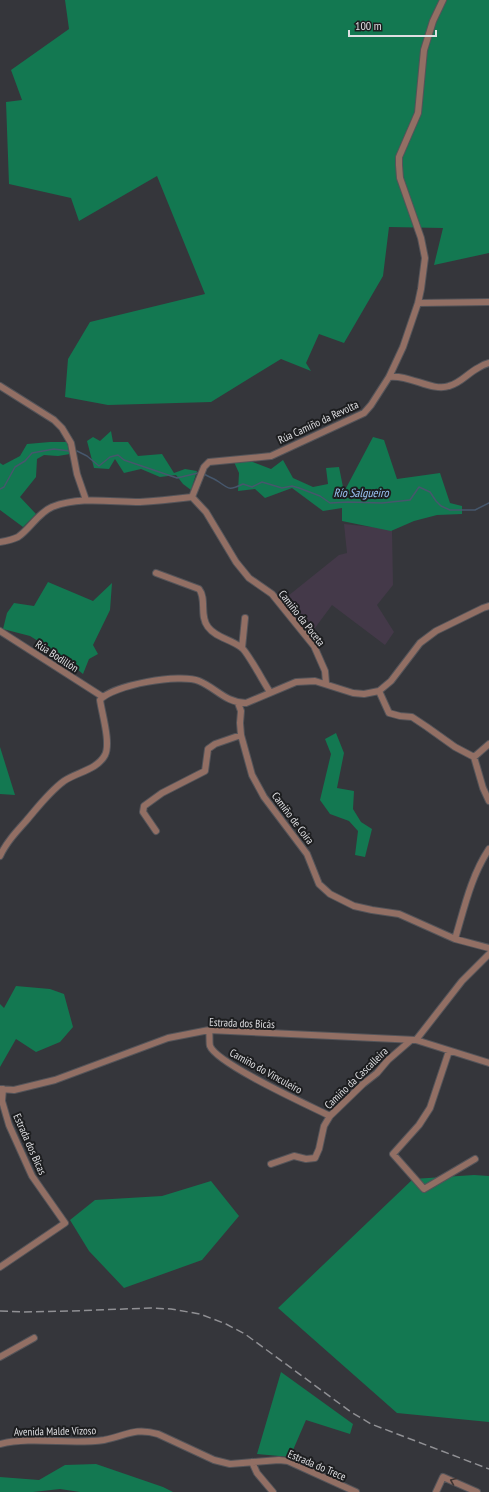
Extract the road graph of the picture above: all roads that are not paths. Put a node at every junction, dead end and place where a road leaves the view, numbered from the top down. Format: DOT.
graph roads {
  1 [pos="443,0"];
  2 [pos="489,302"];
  3 [pos="418,303"];
  4 [pos="489,362"];
  5 [pos="389,376"];
  6 [pos="0,386"];
  7 [pos="192,497"];
  8 [pos="86,500"];
  9 [pos="0,542"];
  10 [pos="156,573"];
  11 [pos="489,606"];
  12 [pos="245,618"];
  13 [pos="0,631"];
  14 [pos="242,648"];
  15 [pos="326,683"];
  16 [pos="379,691"];
  17 [pos="270,692"];
  18 [pos="103,697"];
  19 [pos="238,703"];
  20 [pos="241,735"];
  21 [pos="489,744"];
  22 [pos="474,757"];
  23 [pos="489,801"];
  24 [pos="156,832"];
  25 [pos="489,849"];
  26 [pos="0,856"];
  27 [pos="455,939"];
  28 [pos="489,948"];
  29 [pos="489,954"];
  30 [pos="209,1030"];
  31 [pos="413,1040"];
  32 [pos="449,1051"];
  33 [pos="489,1063"];
  34 [pos="1,1089"];
  35 [pos="330,1116"];
  36 [pos="475,1159"];
  37 [pos="271,1164"];
  38 [pos="0,1267"];
  39 [pos="34,1338"];
  40 [pos="0,1357"];
  41 [pos="0,1444"];
  42 [pos="200,1454"];
  43 [pos="252,1462"];
  44 [pos="438,1491"];
  45 [pos="273,1492"];
  46 [pos="356,1492"];
  47 [pos="477,1492"];
  1 -- 3 [label="street, Rúa Camiño da Revolta"];
  2 -- 3 [label="street"];
  3 -- 5 [label="street, Rúa Camiño da Revolta"];
  4 -- 5 [label="street"];
  5 -- 7 [label="street, Rúa Camiño da Revolta"];
  6 -- 8 [label="street"];
  7 -- 8 [label="street"];
  7 -- 15 [label="street, Camiño da Poceta"];
  8 -- 9 [label="street"];
  10 -- 14 [label="street"];
  11 -- 16 [label="street"];
  12 -- 14 [label="street"];
  13 -- 18 [label="street, Rúa Bodillón"];
  14 -- 17 [label="street"];
  15 -- 16 [label="street"];
  15 -- 17 [label="street"];
  16 -- 22 [label="street"];
  17 -- 19 [label="street"];
  18 -- 19 [label="street"];
  18 -- 26 [label="street"];
  19 -- 20 [label="street, Camiño de Coira"];
  20 -- 24 [label="street"];
  20 -- 27 [label="street, Camiño de Coira"];
  21 -- 22 [label="street"];
  22 -- 23 [label="street"];
  25 -- 27 [label="street"];
  27 -- 28 [label="street, Camiño de Coira"];
  29 -- 31 [label="street, Camiño da Cascalleira"];
  30 -- 31 [label="street, Estrada dos Bicás"];
  30 -- 34 [label="street, Estrada dos Bicás"];
  30 -- 35 [label="street, Camiño do Vinculeiro"];
  31 -- 32 [label="street, Estrada dos Bicás"];
  31 -- 35 [label="street, Camiño da Cascalleira"];
  32 -- 33 [label="street, Estrada dos Bicás"];
  32 -- 36 [label="street"];
  34 -- 38 [label="street, Estrada dos Bicas"];
  35 -- 37 [label="street, Camiño da Cascalleira"];
  39 -- 40 [label="street"];
  41 -- 42 [label="street, Avenida Malde Vizoso"];
  42 -- 43 [label="street, Estrada do Trece"];
  43 -- 45 [label="street"];
  43 -- 46 [label="street, Estrada do Trece"];
  47 -- 44 [label="street, one-way"];
}
